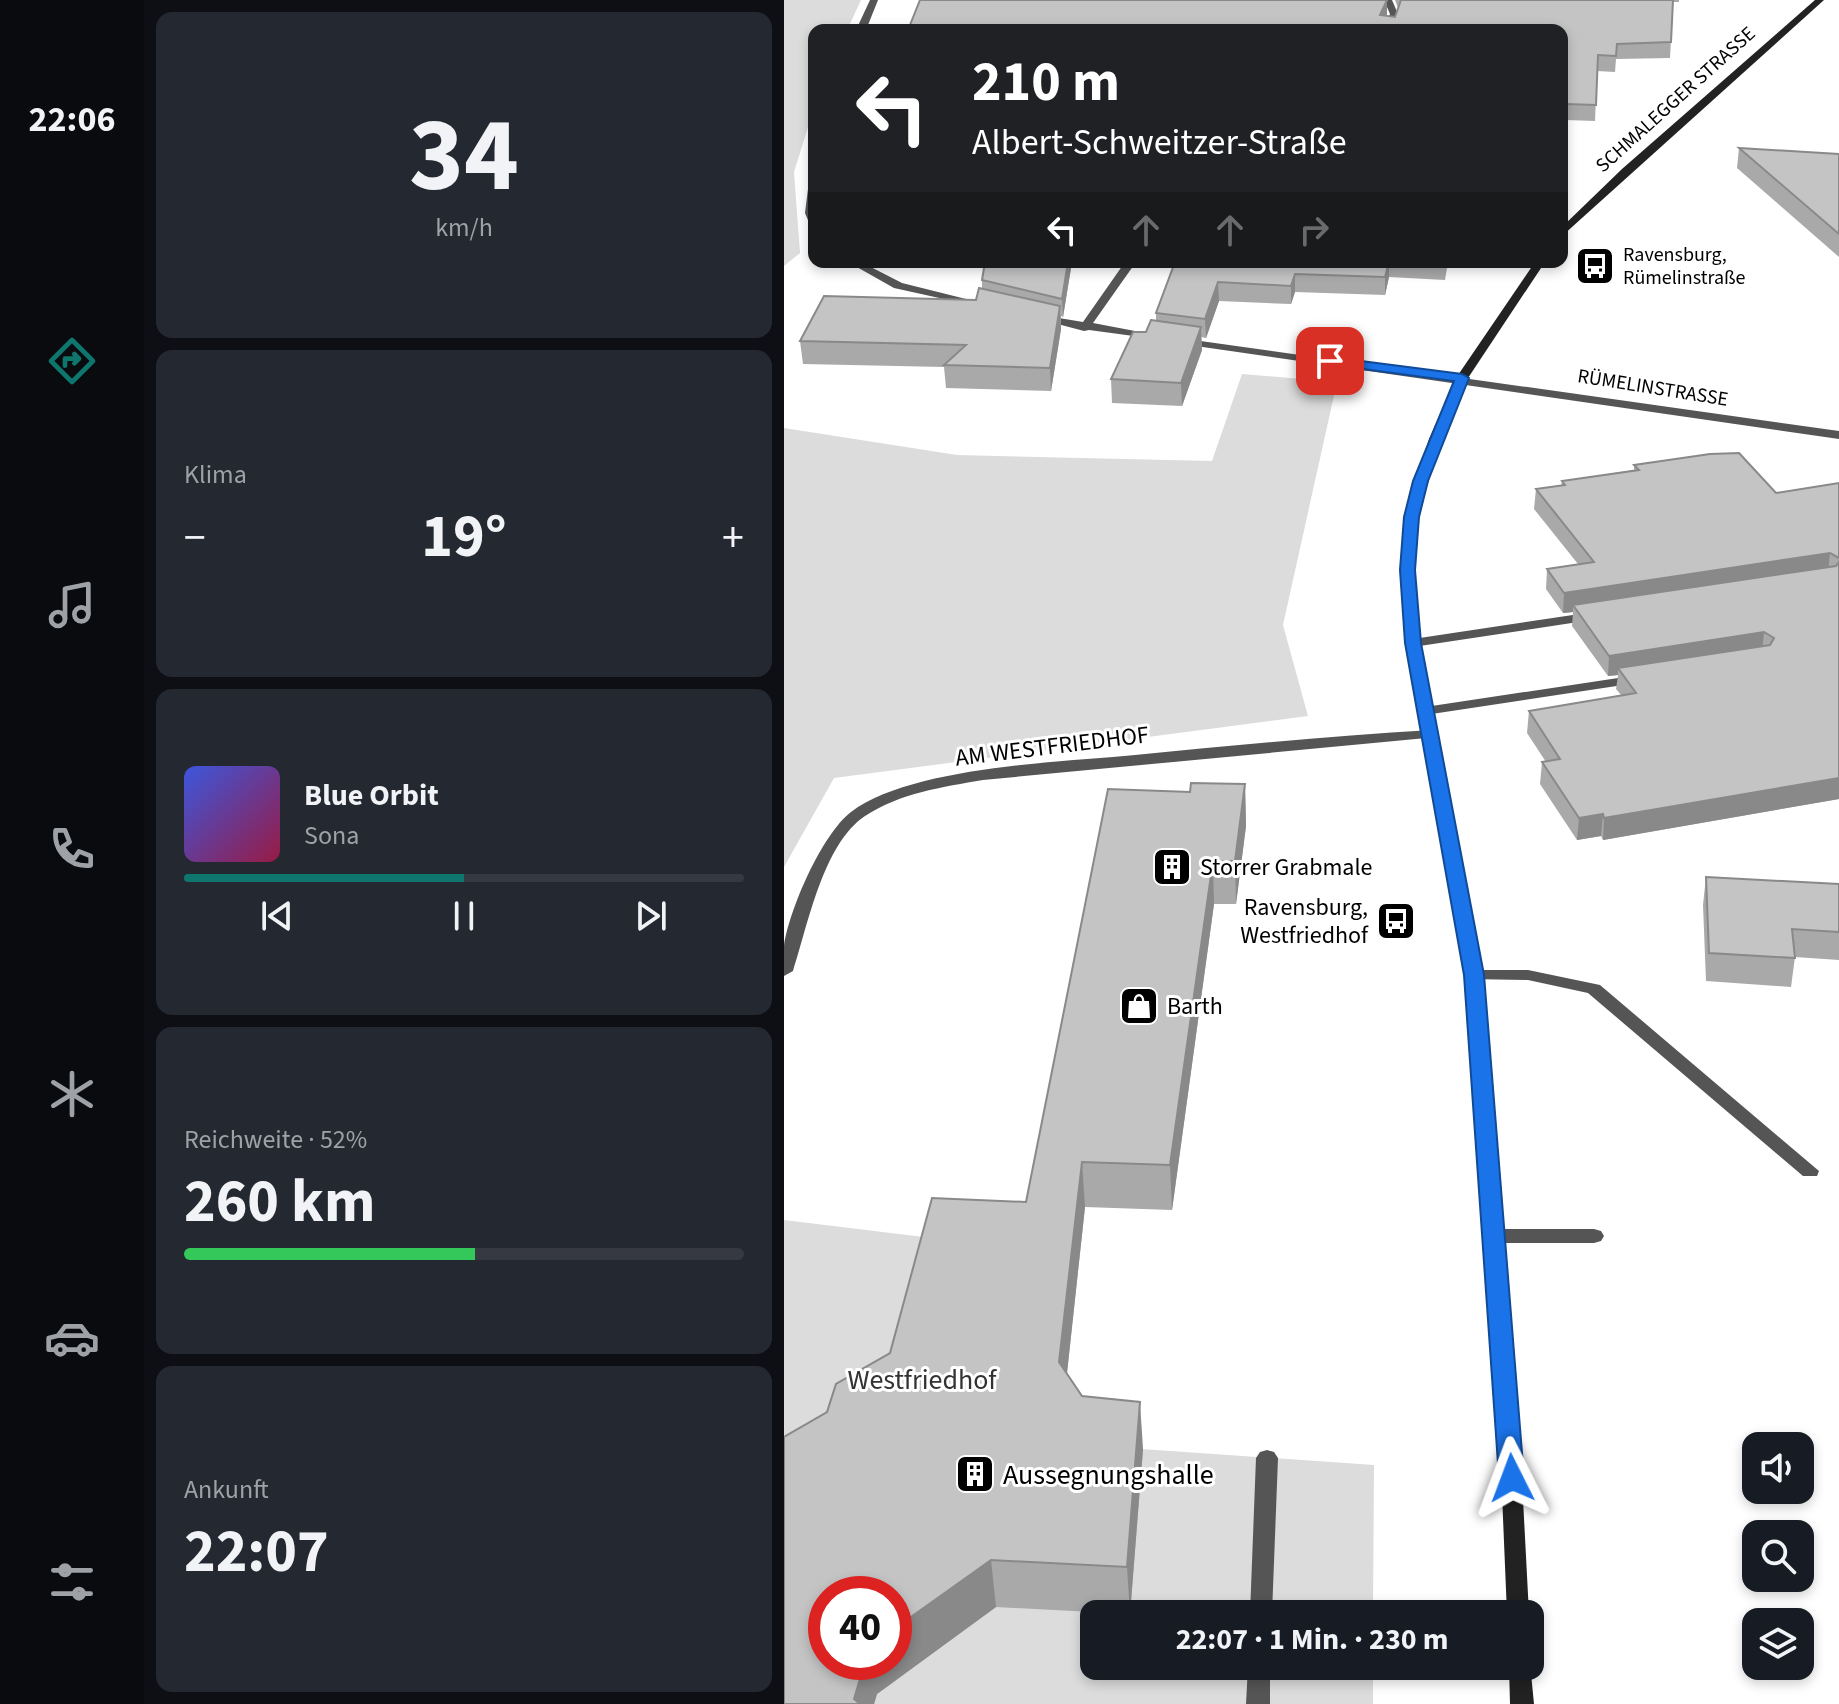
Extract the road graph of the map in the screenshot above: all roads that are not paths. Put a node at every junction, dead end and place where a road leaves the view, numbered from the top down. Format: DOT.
graph roads {
  1 [pos="874,0"];
  2 [pos="1820,0"];
  3 [pos="1377,1"];
  4 [pos="1389,1"];
  5 [pos="864,24"];
  6 [pos="1390,24"];
  7 [pos="1568,227"];
  8 [pos="864,268"];
  9 [pos="1127,268"];
  10 [pos="1536,268"];
  11 [pos="991,307"];
  12 [pos="1022,314"];
  13 [pos="1084,328"];
  14 [pos="1462,378"];
  15 [pos="1839,435"];
  16 [pos="1614,613"];
  17 [pos="1413,643"];
  18 [pos="1655,676"];
  19 [pos="1425,711"];
  20 [pos="1432,734"];
  21 [pos="784,971"];
  22 [pos="1474,975"];
  23 [pos="1810,1171"];
  24 [pos="1493,1236"];
  25 [pos="1594,1236"];
  26 [pos="1267,1458"];
  27 [pos="1262,1600"];
  28 [pos="1517,1600"];
  29 [pos="1258,1680"];
  30 [pos="1521,1680"];
  31 [pos="1257,1703"];
  32 [pos="1522,1704"];
  1 -- 5 [label="street"];
  2 -- 7 [label="street, SCHMALEGGER STRASSE"];
  3 -- 4 [label="street"];
  4 -- 6 [label="street"];
  8 -- 11 [label="street"];
  9 -- 13 [label="street"];
  10 -- 14 [label="street"];
  12 -- 13 [label="street, RÜMELINSTRASSE"];
  13 -- 14 [label="street, RÜMELINSTRASSE"];
  14 -- 15 [label="street, RÜMELINSTRASSE"];
  14 -- 17 [label="street"];
  16 -- 17 [label="street"];
  17 -- 19 [label="street"];
  18 -- 19 [label="street"];
  19 -- 20 [label="street"];
  20 -- 21 [label="street, AM WESTFRIEDHOF"];
  20 -- 22 [label="street"];
  22 -- 23 [label="street"];
  22 -- 24 [label="street"];
  24 -- 25 [label="street"];
  24 -- 28 [label="street"];
  26 -- 27 [label="street"];
  29 -- 31 [label="street"];
  30 -- 32 [label="street"];
}
